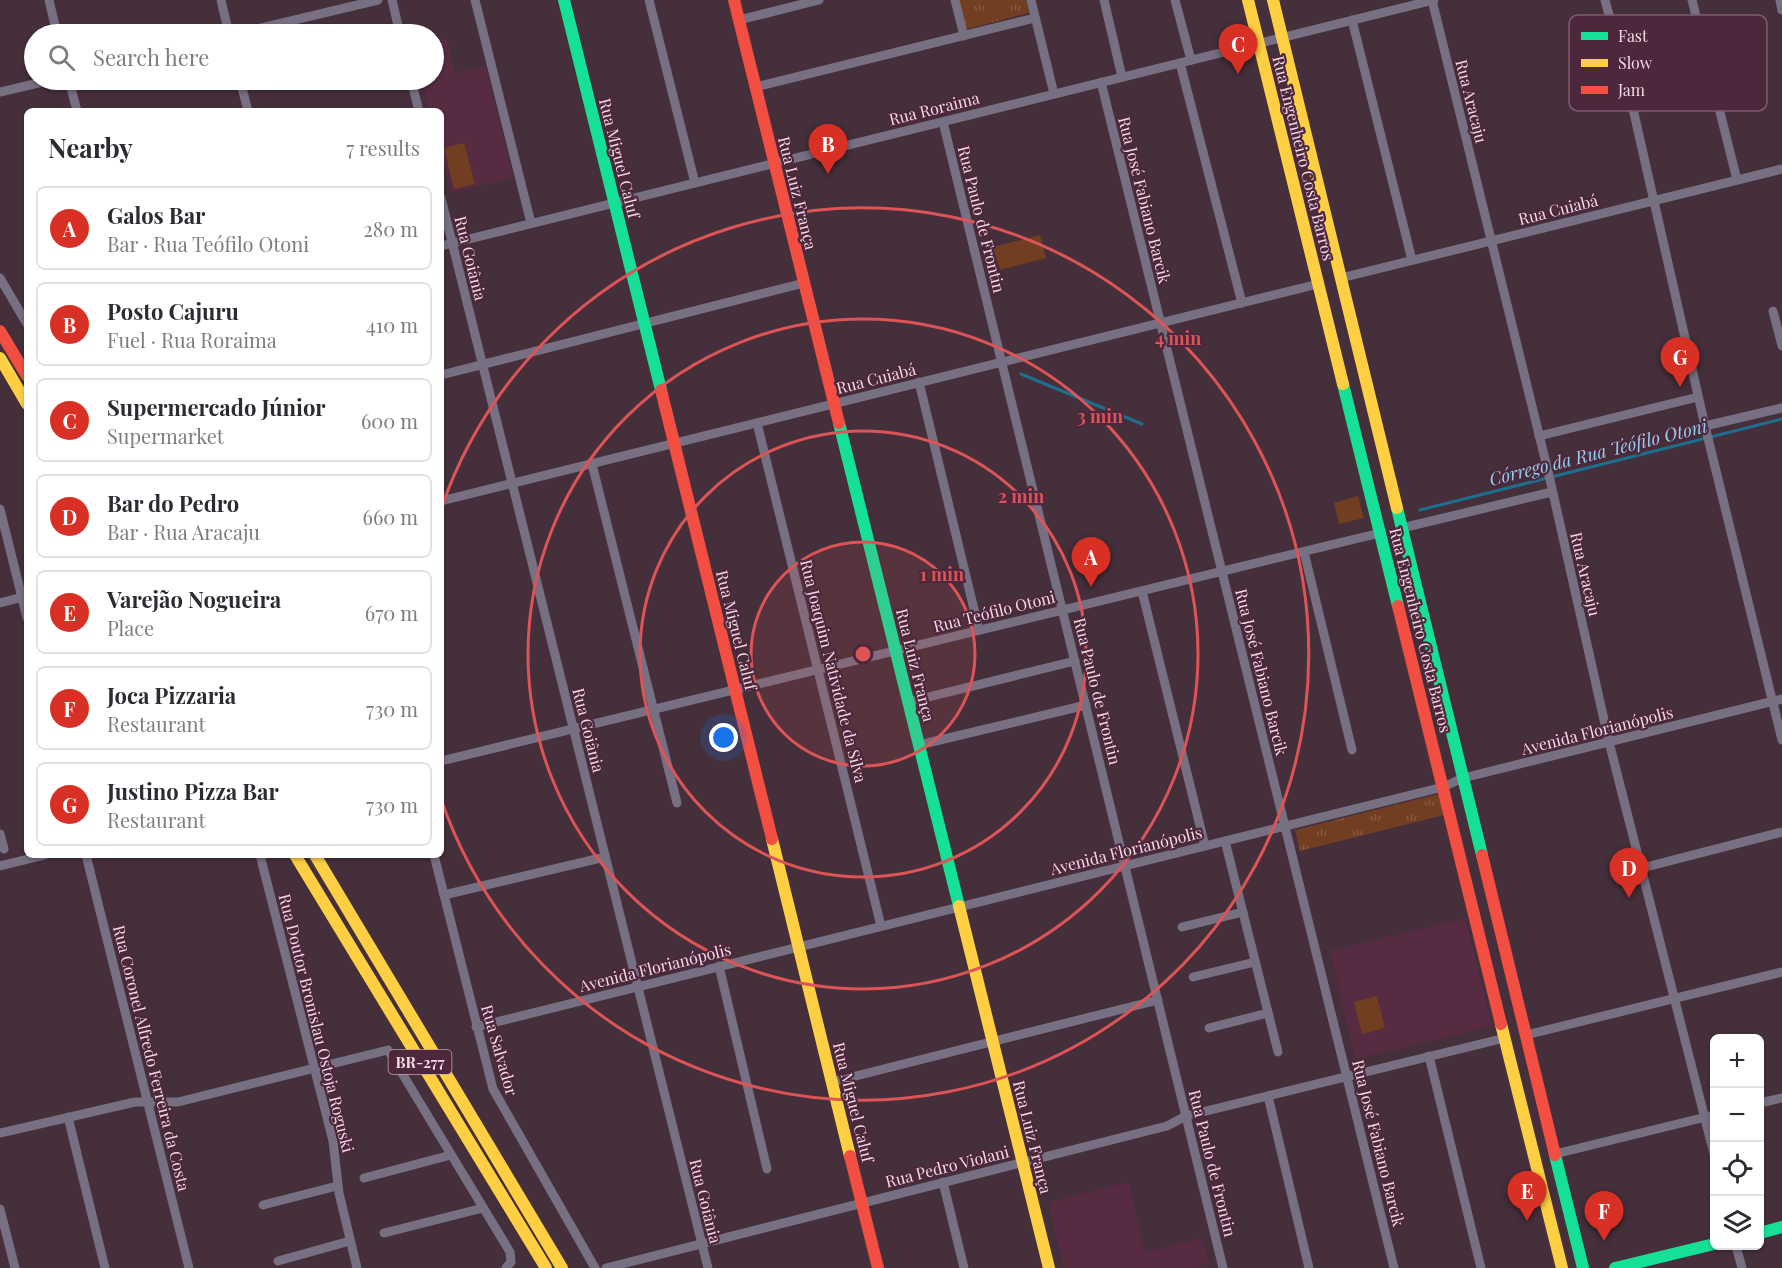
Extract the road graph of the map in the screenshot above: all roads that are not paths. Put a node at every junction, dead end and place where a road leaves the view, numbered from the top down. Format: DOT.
graph roads {
  1 [pos="49,0"];
  2 [pos="220,0"];
  3 [pos="378,0"];
  4 [pos="392,0"];
  5 [pos="475,0"];
  6 [pos="564,0"];
  7 [pos="649,0"];
  8 [pos="734,0"];
  9 [pos="819,0"];
  10 [pos="955,0"];
  11 [pos="1031,0"];
  12 [pos="1104,0"];
  13 [pos="1175,0"];
  14 [pos="1248,0"];
  15 [pos="1273,0"];
  16 [pos="1432,0"];
  17 [pos="1605,0"];
  18 [pos="1692,0"];
  19 [pos="1780,0"];
  20 [pos="1782,10"];
  21 [pos="1609,15"];
  22 [pos="1696,15"];
  23 [pos="1035,18"];
  24 [pos="738,20"];
  25 [pos="1352,20"];
  26 [pos="55,24"];
  27 [pos="226,24"];
  28 [pos="278,24"];
  29 [pos="398,24"];
  30 [pos="964,36"];
  31 [pos="1282,38"];
  32 [pos="1259,43"];
  33 [pos="1191,60"];
  34 [pos="1180,63"];
  35 [pos="1122,77"];
  36 [pos="1101,82"];
  37 [pos="24,86"];
  38 [pos="755,87"];
  39 [pos="72,90"];
  40 [pos="243,90"];
  41 [pos="414,90"];
  42 [pos="0,92"];
  43 [pos="1054,94"];
  44 [pos="76,108"];
  45 [pos="247,108"];
  46 [pos="418,108"];
  47 [pos="1632,111"];
  48 [pos="1720,111"];
  49 [pos="943,122"];
  50 [pos="774,163"];
  51 [pos="1782,169"];
  52 [pos="1737,180"];
  53 [pos="695,183"];
  54 [pos="1654,201"];
  55 [pos="615,203"];
  56 [pos="444,210"];
  57 [pos="531,223"];
  58 [pos="1491,241"];
  59 [pos="452,243"];
  60 [pos="444,245"];
  61 [pos="1412,260"];
  62 [pos="0,278"];
  63 [pos="1341,278"];
  64 [pos="804,283"];
  65 [pos="1318,284"];
  66 [pos="1242,303"];
  67 [pos="1773,311"];
  68 [pos="24,319"];
  69 [pos="1160,323"];
  70 [pos="644,324"];
  71 [pos="0,331"];
  72 [pos="1782,346"];
  73 [pos="0,358"];
  74 [pos="1002,362"];
  75 [pos="482,364"];
  76 [pos="24,371"];
  77 [pos="444,374"];
  78 [pos="919,382"];
  79 [pos="1698,397"];
  80 [pos="24,400"];
  81 [pos="834,404"];
  82 [pos="1782,408"];
  83 [pos="757,423"];
  84 [pos="1706,430"];
  85 [pos="1539,436"];
  86 [pos="674,443"];
  87 [pos="592,464"];
  88 [pos="512,483"];
  89 [pos="1551,488"];
  90 [pos="444,500"];
  91 [pos="0,509"];
  92 [pos="1402,528"];
  93 [pos="1380,533"];
  94 [pos="1304,552"];
  95 [pos="1222,572"];
  96 [pos="1142,591"];
  97 [pos="24,596"];
  98 [pos="0,603"];
  99 [pos="1062,610"];
  100 [pos="979,630"];
  101 [pos="895,651"];
  102 [pos="1075,661"];
  103 [pos="818,669"];
  104 [pos="735,690"];
  105 [pos="1777,700"];
  106 [pos="908,702"];
  107 [pos="1086,705"];
  108 [pos="654,709"];
  109 [pos="573,729"];
  110 [pos="1782,740"];
  111 [pos="1609,742"];
  112 [pos="919,745"];
  113 [pos="1352,750"];
  114 [pos="444,760"];
  115 [pos="1463,778"];
  116 [pos="1443,787"];
  117 [pos="677,803"];
  118 [pos="1285,826"];
  119 [pos="1782,832"];
  120 [pos="0,834"];
  121 [pos="1225,841"];
  122 [pos="1205,846"];
  123 [pos="4,849"];
  124 [pos="605,857"];
  125 [pos="33,858"];
  126 [pos="87,858"];
  127 [pos="261,858"];
  128 [pos="297,858"];
  129 [pos="317,858"];
  130 [pos="323,858"];
  131 [pos="435,858"];
  132 [pos="0,866"];
  133 [pos="1125,866"];
  134 [pos="1642,868"];
  135 [pos="338,892"];
  136 [pos="444,895"];
  137 [pos="959,907"];
  138 [pos="1243,912"];
  139 [pos="881,926"];
  140 [pos="1182,927"];
  141 [pos="798,947"];
  142 [pos="1255,962"];
  143 [pos="719,966"];
  144 [pos="1782,972"];
  145 [pos="1193,977"];
  146 [pos="638,987"];
  147 [pos="1676,998"];
  148 [pos="1158,1000"];
  149 [pos="1268,1013"];
  150 [pos="477,1027"];
  151 [pos="1209,1028"];
  152 [pos="1526,1035"];
  153 [pos="1504,1038"];
  154 [pos="992,1042"];
  155 [pos="1278,1052"];
  156 [pos="1429,1056"];
  157 [pos="315,1069"];
  158 [pos="1347,1077"];
  159 [pos="832,1082"];
  160 [pos="1268,1096"];
  161 [pos="1782,1098"];
  162 [pos="1764,1102"];
  163 [pos="148,1104"];
  164 [pos="1186,1116"];
  165 [pos="1710,1116"];
  166 [pos="68,1117"];
  167 [pos="0,1133"];
  168 [pos="1555,1154"];
  169 [pos="451,1155"];
  170 [pos="1022,1162"];
  171 [pos="767,1169"];
  172 [pos="364,1178"];
  173 [pos="944,1182"];
  174 [pos="337,1186"];
  175 [pos="862,1203"];
  176 [pos="263,1205"];
  177 [pos="483,1208"];
  178 [pos="0,1209"];
  179 [pos="1782,1227"];
  180 [pos="1764,1232"];
  181 [pos="384,1233"];
  182 [pos="350,1241"];
  183 [pos="702,1244"];
  184 [pos="1710,1245"];
  185 [pos="1737,1250"];
  186 [pos="278,1261"];
  187 [pos="507,1267"];
  188 [pos="15,1268"];
  189 [pos="105,1268"];
  190 [pos="189,1268"];
  191 [pos="357,1268"];
  192 [pos="546,1268"];
  193 [pos="562,1268"];
  194 [pos="595,1268"];
  195 [pos="606,1268"];
  196 [pos="708,1268"];
  197 [pos="878,1268"];
  198 [pos="964,1268"];
  199 [pos="1049,1268"];
  200 [pos="1223,1268"];
  201 [pos="1309,1268"];
  202 [pos="1394,1268"];
  203 [pos="1481,1268"];
  204 [pos="1562,1268"];
  205 [pos="1583,1268"];
  206 [pos="1615,1268"];
  207 [pos="1742,1268"];
  1 -- 26 [label="street"];
  2 -- 27 [label="street"];
  3 -- 28 [label="street"];
  4 -- 29 [label="street"];
  5 -- 57 [label="street"];
  6 -- 55 [label="main road, Rua Miguel Caluf"];
  7 -- 53 [label="street"];
  8 -- 24 [label="main road, Rua Luiz França"];
  9 -- 24 [label="street"];
  10 -- 30 [label="street"];
  11 -- 23 [label="street"];
  12 -- 35 [label="street"];
  13 -- 33 [label="street"];
  14 -- 32 [label="main road, Rua Engenheiro Costa Barros"];
  15 -- 31 [label="main road, Rua Engenheiro Costa Barros"];
  16 -- 25 [label="street, Rua Roraima"];
  16 -- 58 [label="street, Rua Aracaju"];
  17 -- 21 [label="street"];
  18 -- 22 [label="street"];
  19 -- 20 [label="street"];
  23 -- 30 [label="street"];
  23 -- 43 [label="street"];
  24 -- 38 [label="main road, Rua Luiz França"];
  25 -- 31 [label="street, Rua Roraima"];
  25 -- 61 [label="street"];
  30 -- 38 [label="street"];
  31 -- 32 [label="street, Rua Roraima"];
  31 -- 63 [label="main road, Rua Engenheiro Costa Barros"];
  32 -- 33 [label="street, Rua Roraima"];
  32 -- 65 [label="main road, Rua Engenheiro Costa Barros"];
  33 -- 34 [label="street, Rua Roraima"];
  34 -- 35 [label="street, Rua Roraima"];
  34 -- 66 [label="street"];
  35 -- 36 [label="street, Rua Roraima"];
  36 -- 43 [label="street, Rua Roraima"];
  36 -- 69 [label="street, Rua José Fabiano Barcik"];
  37 -- 42 [label="street"];
  38 -- 50 [label="main road, Rua Luiz França"];
  39 -- 44 [label="street"];
  40 -- 45 [label="street"];
  41 -- 46 [label="street"];
  43 -- 49 [label="street, Rua Roraima"];
  47 -- 54 [label="street"];
  48 -- 52 [label="street"];
  49 -- 50 [label="street, Rua Roraima"];
  49 -- 74 [label="street, Rua Paulo de Frontin"];
  50 -- 53 [label="street, Rua Roraima"];
  50 -- 64 [label="main road, Rua Luiz França"];
  51 -- 52 [label="street, Rua Cuiabá"];
  52 -- 54 [label="street, Rua Cuiabá"];
  53 -- 55 [label="street, Rua Roraima"];
  54 -- 58 [label="street, Rua Cuiabá"];
  54 -- 79 [label="street"];
  55 -- 57 [label="street, Rua Roraima"];
  55 -- 70 [label="main road, Rua Miguel Caluf"];
  56 -- 59 [label="street, Rua Goiânia"];
  57 -- 59 [label="street, Rua Roraima"];
  58 -- 61 [label="street, Rua Cuiabá"];
  58 -- 85 [label="street, Rua Aracaju"];
  59 -- 60 [label="street, Rua Roraima"];
  59 -- 75 [label="street, Rua Goiânia"];
  61 -- 63 [label="street, Rua Cuiabá"];
  62 -- 68 [label="street"];
  63 -- 92 [label="main road, Rua Engenheiro Costa Barros"];
  64 -- 70 [label="street"];
  64 -- 81 [label="main road, Rua Luiz França"];
  65 -- 66 [label="street, Rua Cuiabá"];
  65 -- 93 [label="main road, Rua Engenheiro Costa Barros"];
  66 -- 69 [label="street, Rua Cuiabá"];
  67 -- 72 [label="street"];
  69 -- 74 [label="street, Rua Cuiabá"];
  69 -- 95 [label="street, Rua José Fabiano Barcik"];
  70 -- 75 [label="street"];
  70 -- 86 [label="main road, Rua Miguel Caluf"];
  71 -- 76 [label="main road"];
  73 -- 80 [label="main road"];
  74 -- 78 [label="street, Rua Cuiabá"];
  74 -- 99 [label="street, Rua Paulo de Frontin"];
  75 -- 77 [label="street"];
  75 -- 88 [label="street, Rua Goiânia"];
  78 -- 81 [label="street, Rua Cuiabá"];
  78 -- 100 [label="street"];
  79 -- 84 [label="street"];
  79 -- 85 [label="street"];
  81 -- 83 [label="street, Rua Cuiabá"];
  81 -- 101 [label="main road, Rua Luiz França"];
  82 -- 84 [label="street"];
  83 -- 86 [label="street, Rua Cuiabá"];
  83 -- 103 [label="street, Rua Joaquim Natividade da Silva"];
  84 -- 105 [label="street"];
  85 -- 89 [label="street, Rua Aracaju"];
  86 -- 87 [label="street, Rua Cuiabá"];
  86 -- 104 [label="main road, Rua Miguel Caluf"];
  87 -- 88 [label="street, Rua Cuiabá"];
  87 -- 108 [label="street"];
  88 -- 90 [label="street, Rua Cuiabá"];
  88 -- 109 [label="street, Rua Goiânia"];
  89 -- 92 [label="street"];
  89 -- 111 [label="street, Rua Aracaju"];
  91 -- 97 [label="street"];
  92 -- 115 [label="main road, Rua Engenheiro Costa Barros"];
  93 -- 94 [label="street, Rua Teófilo Otoni"];
  93 -- 116 [label="main road, Rua Engenheiro Costa Barros"];
  94 -- 95 [label="street, Rua Teófilo Otoni"];
  94 -- 113 [label="street"];
  95 -- 96 [label="street, Rua Teófilo Otoni"];
  95 -- 118 [label="street, Rua José Fabiano Barcik"];
  96 -- 99 [label="street, Rua Teófilo Otoni"];
  96 -- 122 [label="street"];
  97 -- 98 [label="street"];
  99 -- 100 [label="street, Rua Teófilo Otoni"];
  99 -- 102 [label="street, Rua Paulo de Frontin"];
  100 -- 101 [label="street, Rua Teófilo Otoni"];
  101 -- 103 [label="street, Rua Teófilo Otoni"];
  101 -- 106 [label="main road, Rua Luiz França"];
  102 -- 106 [label="street"];
  102 -- 107 [label="street, Rua Paulo de Frontin"];
  103 -- 104 [label="street, Rua Teófilo Otoni"];
  103 -- 139 [label="street, Rua Joaquim Natividade da Silva"];
  104 -- 108 [label="street, Rua Teófilo Otoni"];
  104 -- 141 [label="main road, Rua Miguel Caluf"];
  105 -- 110 [label="street"];
  105 -- 111 [label="street, Avenida Florianópolis"];
  106 -- 112 [label="main road, Rua Luiz França"];
  107 -- 112 [label="street"];
  107 -- 133 [label="street, Rua Paulo de Frontin"];
  108 -- 109 [label="street, Rua Teófilo Otoni"];
  108 -- 117 [label="street"];
  109 -- 114 [label="street, Rua Teófilo Otoni"];
  109 -- 124 [label="street, Rua Goiânia"];
  111 -- 115 [label="street, Avenida Florianópolis"];
  111 -- 134 [label="street, Rua Aracaju"];
  112 -- 137 [label="main road, Rua Luiz França"];
  115 -- 116 [label="street, Avenida Florianópolis"];
  115 -- 152 [label="main road, Rua Engenheiro Costa Barros"];
  116 -- 118 [label="street, Avenida Florianópolis"];
  116 -- 153 [label="main road, Rua Engenheiro Costa Barros"];
  118 -- 121 [label="street, Avenida Florianópolis"];
  118 -- 158 [label="street, Rua José Fabiano Barcik"];
  119 -- 134 [label="street"];
  120 -- 123 [label="street"];
  121 -- 122 [label="street, Avenida Florianópolis"];
  121 -- 138 [label="street"];
  122 -- 133 [label="street, Avenida Florianópolis"];
  124 -- 136 [label="street"];
  124 -- 146 [label="street, Rua Goiânia"];
  125 -- 132 [label="street"];
  126 -- 163 [label="street, Rua Coronel Alfredo Ferreira da Costa"];
  127 -- 157 [label="street, Rua Doutor Bronislau Ostoja Roguski"];
  128 -- 192 [label="main road, BR-277"];
  129 -- 135 [label="main road, BR-277"];
  130 -- 135 [label="main road"];
  131 -- 136 [label="street, Rua Salvador"];
  133 -- 137 [label="street, Avenida Florianópolis"];
  133 -- 148 [label="street, Rua Paulo de Frontin"];
  134 -- 147 [label="street, Rua Aracaju"];
  135 -- 193 [label="main road, BR-277"];
  136 -- 150 [label="street, Rua Salvador"];
  137 -- 139 [label="street, Avenida Florianópolis"];
  137 -- 154 [label="main road, Rua Luiz França"];
  138 -- 140 [label="street"];
  138 -- 142 [label="street"];
  139 -- 141 [label="street, Avenida Florianópolis"];
  141 -- 143 [label="street, Avenida Florianópolis"];
  141 -- 159 [label="main road, Rua Miguel Caluf"];
  142 -- 145 [label="street"];
  142 -- 149 [label="street"];
  143 -- 146 [label="street, Avenida Florianópolis"];
  143 -- 171 [label="street"];
  144 -- 147 [label="street"];
  146 -- 150 [label="street, Avenida Florianópolis"];
  146 -- 183 [label="street, Rua Goiânia"];
  147 -- 152 [label="street"];
  147 -- 165 [label="street, Rua Aracaju"];
  148 -- 154 [label="street"];
  148 -- 164 [label="street, Rua Paulo de Frontin"];
  149 -- 151 [label="street"];
  149 -- 155 [label="street"];
  150 -- 194 [label="street, Rua Salvador"];
  152 -- 168 [label="main road, Rua Engenheiro Costa Barros"];
  153 -- 156 [label="street, Rua Pedro Violani"];
  153 -- 204 [label="main road, Rua Engenheiro Costa Barros"];
  154 -- 159 [label="street"];
  154 -- 170 [label="main road, Rua Luiz França"];
  156 -- 158 [label="street, Rua Pedro Violani"];
  156 -- 203 [label="street"];
  157 -- 163 [label="street"];
  157 -- 169 [label="street"];
  157 -- 174 [label="street, Rua Doutor Bronislau Ostoja Roguski"];
  158 -- 160 [label="street, Rua Pedro Violani"];
  158 -- 202 [label="street, Rua José Fabiano Barcik"];
  159 -- 175 [label="main road, Rua Miguel Caluf"];
  160 -- 164 [label="street, Rua Pedro Violani"];
  160 -- 201 [label="street"];
  161 -- 162 [label="street"];
  163 -- 166 [label="street"];
  163 -- 190 [label="street, Rua Coronel Alfredo Ferreira da Costa"];
  164 -- 170 [label="street, Rua Pedro Violani"];
  164 -- 200 [label="street, Rua Paulo de Frontin"];
  165 -- 168 [label="street"];
  166 -- 167 [label="street"];
  166 -- 189 [label="street"];
  168 -- 205 [label="main road, Rua Engenheiro Costa Barros"];
  169 -- 172 [label="street"];
  169 -- 177 [label="street"];
  170 -- 173 [label="street, Rua Pedro Violani"];
  170 -- 199 [label="main road, Rua Luiz França"];
  173 -- 175 [label="street, Rua Pedro Violani"];
  173 -- 198 [label="street"];
  174 -- 176 [label="street"];
  174 -- 182 [label="street, Rua Doutor Bronislau Ostoja Roguski"];
  175 -- 183 [label="street, Rua Pedro Violani"];
  175 -- 197 [label="main road, Rua Miguel Caluf"];
  177 -- 181 [label="street"];
  177 -- 187 [label="street"];
  178 -- 188 [label="street"];
  179 -- 180 [label="main road"];
  182 -- 186 [label="street"];
  182 -- 191 [label="street, Rua Doutor Bronislau Ostoja Roguski"];
  183 -- 195 [label="street, Rua Pedro Violani"];
  183 -- 196 [label="street, Rua Goiânia"];
  184 -- 206 [label="main road"];
  185 -- 207 [label="street"];
}
